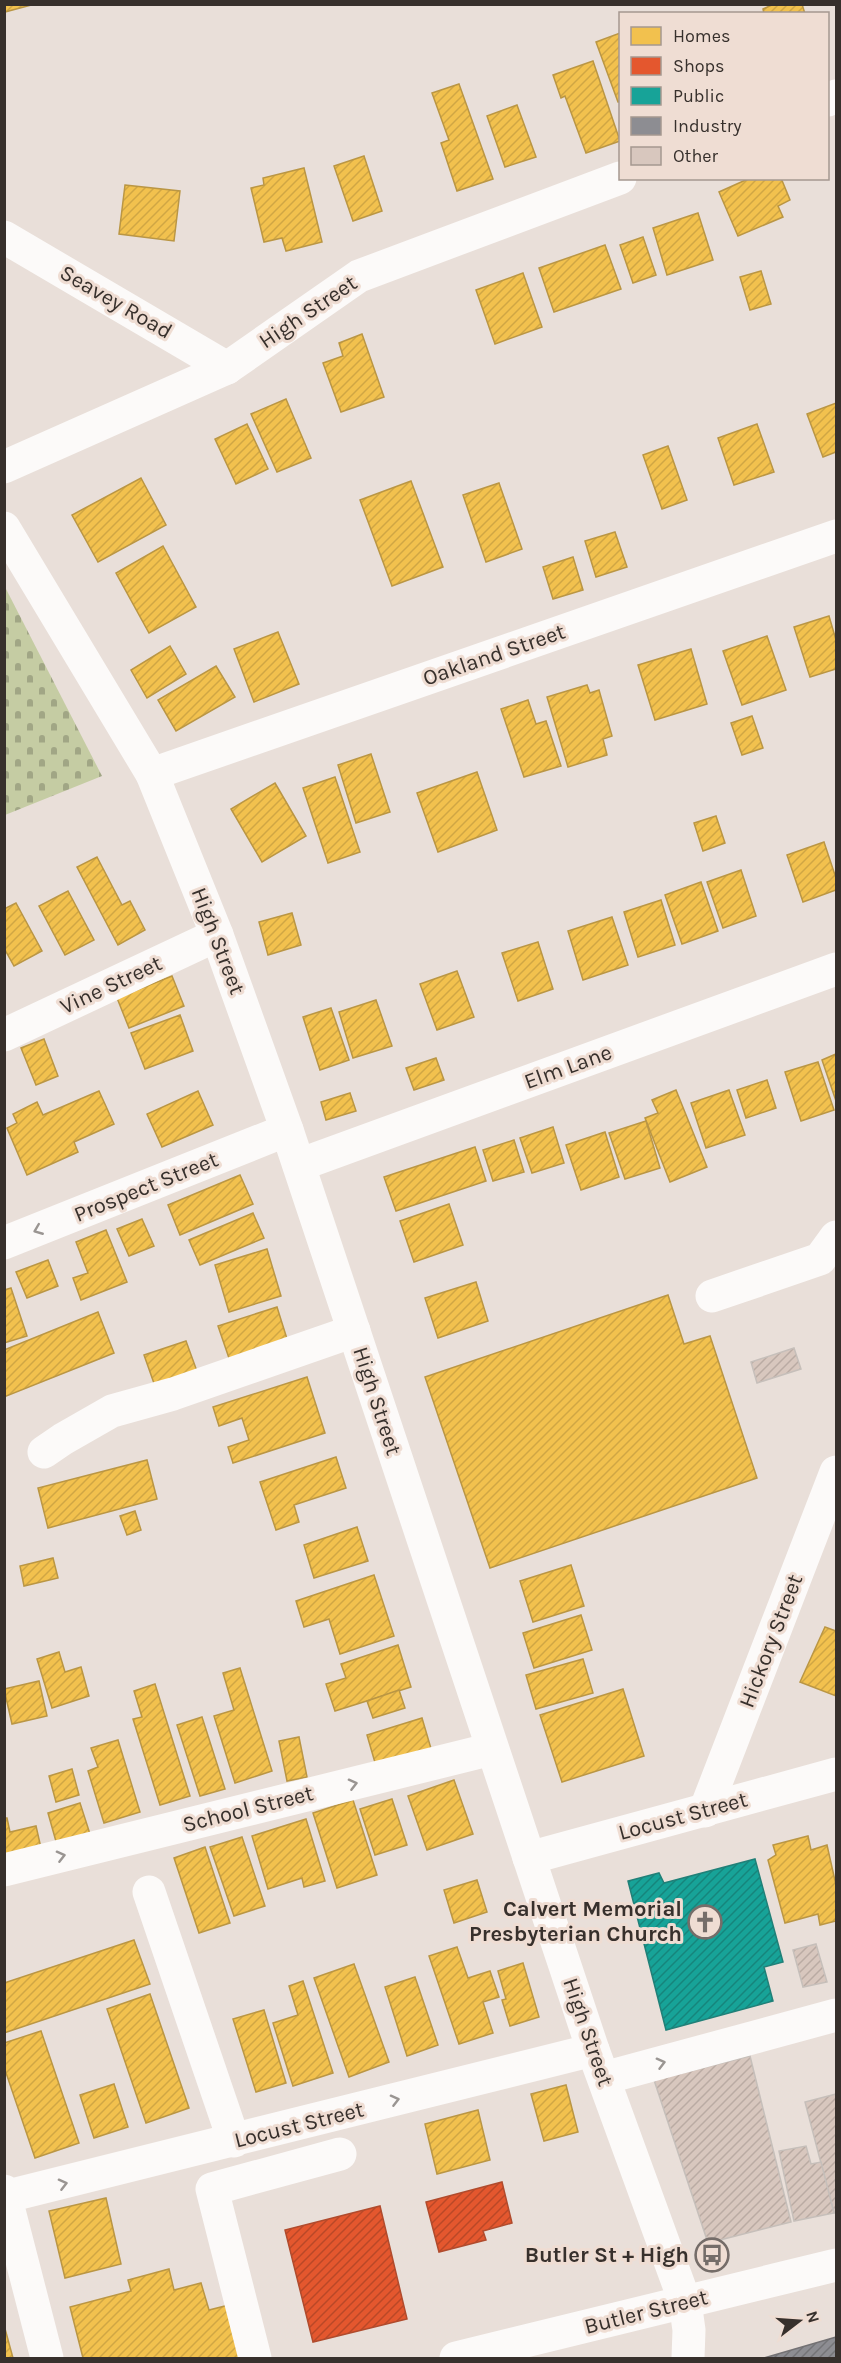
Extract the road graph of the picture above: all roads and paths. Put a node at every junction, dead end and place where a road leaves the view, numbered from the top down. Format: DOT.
graph roads {
  1 [pos="619,179"];
  2 [pos="4,237"];
  3 [pos="227,368"];
  4 [pos="4,467"];
  5 [pos="4,528"];
  6 [pos="837,537"];
  7 [pos="152,774"];
  8 [pos="217,935"];
  9 [pos="837,969"];
  10 [pos="4,1035"];
  11 [pos="287,1130"];
  12 [pos="298,1165"];
  13 [pos="837,1237"];
  14 [pos="4,1243"];
  15 [pos="712,1296"];
  16 [pos="354,1331"];
  17 [pos="44,1452"];
  18 [pos="837,1472"];
  19 [pos="492,1749"];
  20 [pos="837,1774"];
  21 [pos="705,1811"];
  22 [pos="529,1858"];
  23 [pos="4,1870"];
  24 [pos="149,1892"];
  25 [pos="837,2015"];
  26 [pos="598,2064"];
  27 [pos="234,2141"];
  28 [pos="340,2154"];
  29 [pos="5,2196"];
  30 [pos="837,2265"];
  31 [pos="685,2302"];
  32 [pos="47,2358"];
  33 [pos="255,2358"];
  34 [pos="456,2358"];
  35 [pos="688,2358"];
  1 -- 3 [label="street, High Street"];
  2 -- 3 [label="street, Seavey Road"];
  3 -- 4 [label="street, High Street"];
  5 -- 7 [label="street, High Street"];
  6 -- 7 [label="street, Oakland Street"];
  7 -- 8 [label="street, High Street"];
  8 -- 10 [label="street, Vine Street"];
  8 -- 11 [label="street, High Street"];
  9 -- 12 [label="street, Elm Lane"];
  11 -- 12 [label="street, High Street"];
  11 -- 14 [label="street, Prospect Street, one-way"];
  12 -- 16 [label="street, High Street"];
  13 -- 15 [label="street"];
  16 -- 17 [label="street"];
  16 -- 19 [label="street, High Street"];
  18 -- 21 [label="street, Hickory Street"];
  19 -- 22 [label="street, High Street"];
  23 -- 19 [label="street, School Street, one-way"];
  20 -- 21 [label="street, Locust Street"];
  21 -- 22 [label="street, Locust Street"];
  22 -- 26 [label="street, High Street"];
  24 -- 27 [label="street"];
  26 -- 25 [label="street, Locust Street, one-way"];
  27 -- 26 [label="street, Locust Street, one-way"];
  26 -- 31 [label="street, High Street"];
  29 -- 27 [label="street, Locust Street, one-way"];
  28 -- 33 [label="street"];
  29 -- 32 [label="street"];
  30 -- 31 [label="street, Butler Street"];
  31 -- 34 [label="street, Butler Street"];
  31 -- 35 [label="street, High Street"];
}
